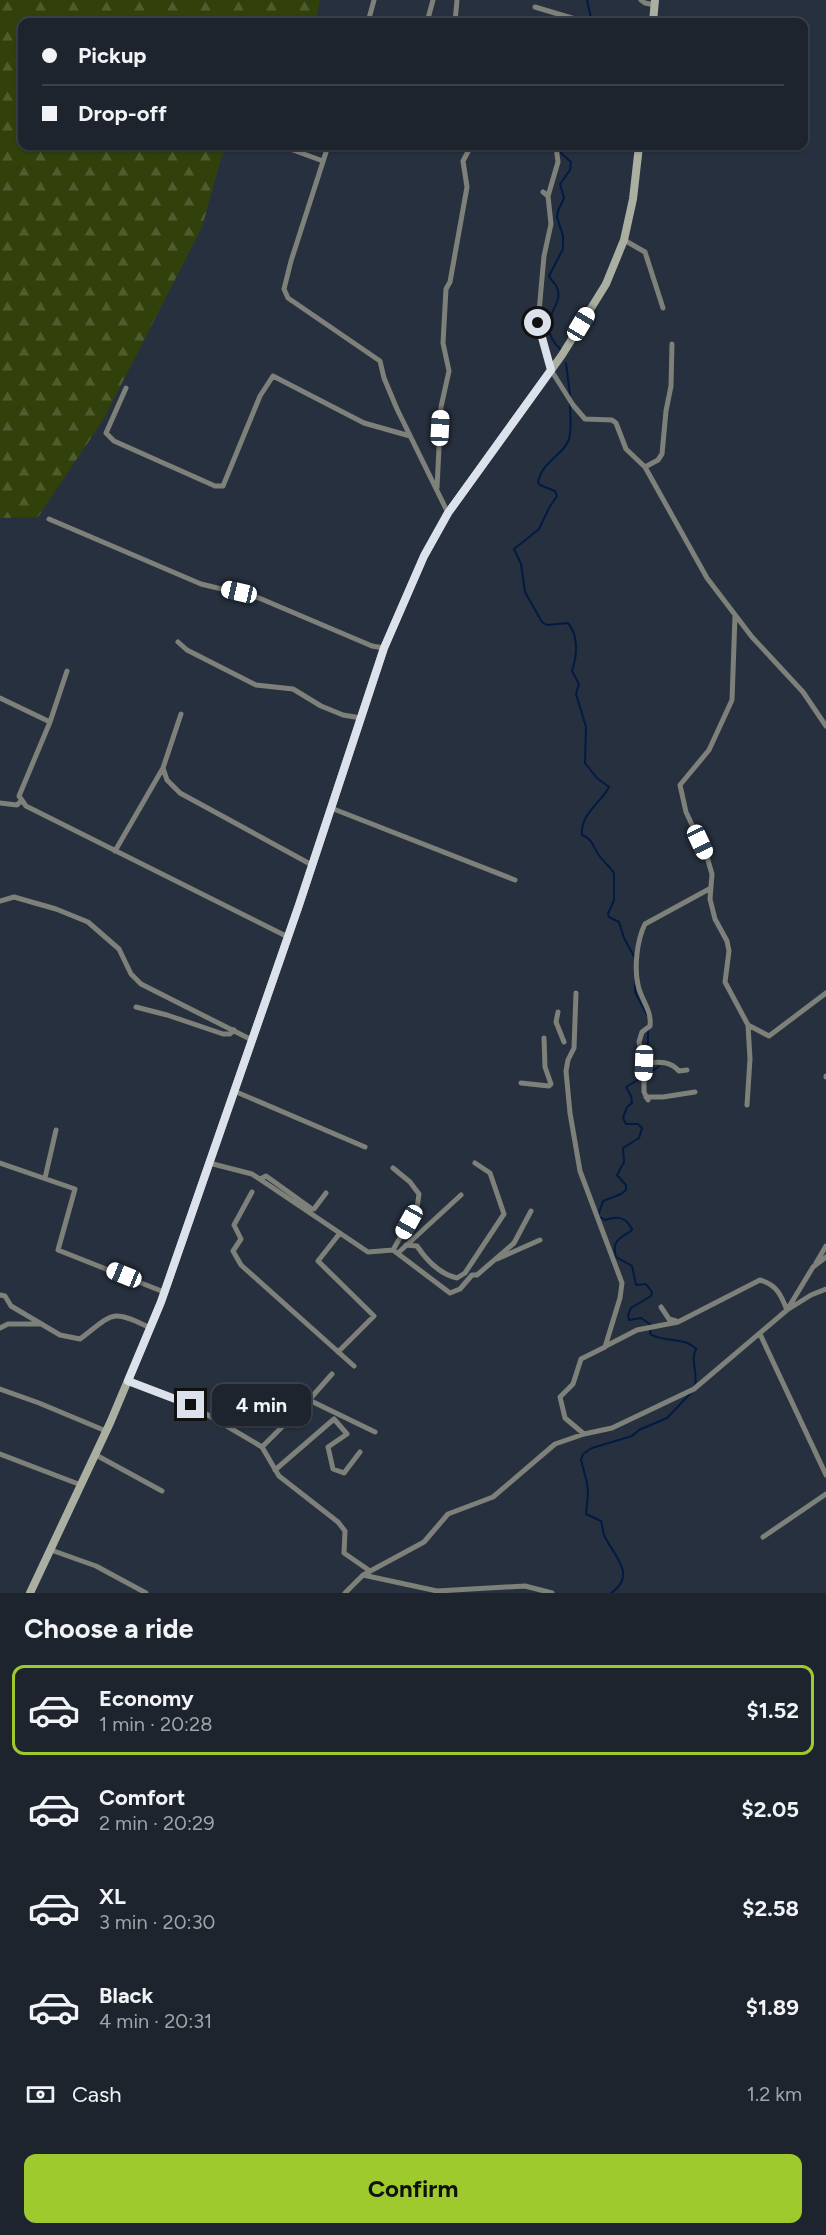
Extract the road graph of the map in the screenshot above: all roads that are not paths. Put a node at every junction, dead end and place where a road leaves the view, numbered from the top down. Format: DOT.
graph roads {
  1 [pos="374,0"];
  2 [pos="433,0"];
  3 [pos="457,0"];
  4 [pos="641,0"];
  5 [pos="655,2"];
  6 [pos="535,6"];
  7 [pos="369,18"];
  8 [pos="428,18"];
  9 [pos="455,18"];
  10 [pos="572,18"];
  11 [pos="653,18"];
  12 [pos="294,150"];
  13 [pos="327,150"];
  14 [pos="469,150"];
  15 [pos="556,150"];
  16 [pos="639,150"];
  17 [pos="323,160"];
  18 [pos="543,192"];
  19 [pos="548,196"];
  20 [pos="624,240"];
  21 [pos="663,308"];
  22 [pos="672,344"];
  23 [pos="551,370"];
  24 [pos="126,388"];
  25 [pos="410,436"];
  26 [pos="645,467"];
  27 [pos="436,489"];
  28 [pos="448,513"];
  29 [pos="48,519"];
  30 [pos="735,616"];
  31 [pos="178,642"];
  32 [pos="384,648"];
  33 [pos="67,670"];
  34 [pos="0,698"];
  35 [pos="181,714"];
  36 [pos="361,718"];
  37 [pos="50,722"];
  38 [pos="826,726"];
  39 [pos="163,768"];
  40 [pos="22,800"];
  41 [pos="0,802"];
  42 [pos="331,808"];
  43 [pos="115,851"];
  44 [pos="312,866"];
  45 [pos="515,880"];
  46 [pos="711,888"];
  47 [pos="0,901"];
  48 [pos="288,937"];
  49 [pos="576,993"];
  50 [pos="826,993"];
  51 [pos="136,1006"];
  52 [pos="558,1012"];
  53 [pos="748,1025"];
  54 [pos="234,1030"];
  55 [pos="544,1038"];
  56 [pos="252,1040"];
  57 [pos="564,1042"];
  58 [pos="644,1063"];
  59 [pos="687,1070"];
  60 [pos="521,1083"];
  61 [pos="234,1091"];
  62 [pos="695,1092"];
  63 [pos="747,1105"];
  64 [pos="56,1130"];
  65 [pos="365,1147"];
  66 [pos="0,1163"];
  67 [pos="209,1163"];
  68 [pos="475,1163"];
  69 [pos="393,1168"];
  70 [pos="45,1178"];
  71 [pos="260,1179"];
  72 [pos="252,1192"];
  73 [pos="326,1193"];
  74 [pos="461,1195"];
  75 [pos="531,1211"];
  76 [pos="340,1233"];
  77 [pos="540,1240"];
  78 [pos="406,1245"];
  79 [pos="826,1246"];
  80 [pos="395,1251"];
  81 [pos="826,1257"];
  82 [pos="492,1260"];
  83 [pos="813,1267"];
  84 [pos="826,1290"];
  85 [pos="164,1292"];
  86 [pos="0,1295"];
  87 [pos="661,1307"];
  88 [pos="786,1310"];
  89 [pos="678,1322"];
  90 [pos="42,1324"];
  91 [pos="0,1328"];
  92 [pos="150,1328"];
  93 [pos="760,1334"];
  94 [pos="605,1347"];
  95 [pos="338,1352"];
  96 [pos="354,1366"];
  97 [pos="332,1374"];
  98 [pos="128,1381"];
  99 [pos="0,1389"];
  100 [pos="309,1400"];
  101 [pos="106,1431"];
  102 [pos="375,1432"];
  103 [pos="584,1434"];
  104 [pos="262,1447"];
  105 [pos="360,1452"];
  106 [pos="0,1454"];
  107 [pos="96,1455"];
  108 [pos="275,1470"];
  109 [pos="826,1475"];
  110 [pos="81,1485"];
  111 [pos="162,1491"];
  112 [pos="826,1494"];
  113 [pos="763,1538"];
  114 [pos="51,1550"];
  115 [pos="370,1571"];
  116 [pos="363,1575"];
  117 [pos="438,1592"];
  118 [pos="30,1593"];
  119 [pos="146,1593"];
  120 [pos="345,1593"];
  121 [pos="552,1593"];
  1 -- 7 [label="street"];
  2 -- 8 [label="street"];
  3 -- 9 [label="street"];
  4 -- 5 [label="street"];
  5 -- 11 [label="main road"];
  6 -- 10 [label="street"];
  12 -- 17 [label="street"];
  13 -- 17 [label="street"];
  14 -- 27 [label="street"];
  15 -- 19 [label="street"];
  16 -- 20 [label="main road"];
  17 -- 25 [label="street"];
  18 -- 19 [label="street"];
  19 -- 23 [label="street"];
  20 -- 21 [label="street"];
  20 -- 23 [label="main road"];
  22 -- 26 [label="street"];
  23 -- 26 [label="street"];
  23 -- 28 [label="main road"];
  24 -- 25 [label="street"];
  25 -- 27 [label="street"];
  26 -- 30 [label="street"];
  27 -- 28 [label="street"];
  28 -- 32 [label="main road"];
  29 -- 32 [label="street"];
  30 -- 38 [label="street"];
  30 -- 46 [label="street"];
  31 -- 36 [label="street"];
  32 -- 36 [label="main road"];
  33 -- 37 [label="street"];
  34 -- 37 [label="street"];
  35 -- 39 [label="street"];
  36 -- 42 [label="main road"];
  37 -- 40 [label="street"];
  39 -- 43 [label="street"];
  39 -- 44 [label="street"];
  40 -- 41 [label="street"];
  40 -- 43 [label="street"];
  42 -- 44 [label="main road"];
  42 -- 45 [label="street"];
  43 -- 48 [label="street"];
  44 -- 48 [label="main road"];
  46 -- 53 [label="street"];
  46 -- 58 [label="street"];
  47 -- 54 [label="street"];
  48 -- 56 [label="main road"];
  49 -- 94 [label="street"];
  50 -- 53 [label="street"];
  51 -- 54 [label="street"];
  52 -- 57 [label="street"];
  53 -- 63 [label="street"];
  54 -- 56 [label="street"];
  55 -- 60 [label="street"];
  56 -- 61 [label="main road"];
  58 -- 59 [label="street"];
  58 -- 62 [label="street"];
  61 -- 65 [label="street"];
  61 -- 67 [label="main road"];
  64 -- 70 [label="street"];
  66 -- 70 [label="street"];
  67 -- 71 [label="street"];
  67 -- 85 [label="main road"];
  68 -- 78 [label="street"];
  69 -- 80 [label="street"];
  70 -- 85 [label="street"];
  71 -- 73 [label="street"];
  71 -- 76 [label="street"];
  72 -- 95 [label="street"];
  74 -- 78 [label="street"];
  75 -- 82 [label="street"];
  76 -- 80 [label="street"];
  76 -- 95 [label="street"];
  77 -- 82 [label="street"];
  78 -- 80 [label="street"];
  79 -- 83 [label="street"];
  80 -- 82 [label="street"];
  81 -- 83 [label="street"];
  83 -- 88 [label="street"];
  84 -- 88 [label="street"];
  85 -- 92 [label="main road"];
  86 -- 90 [label="street"];
  87 -- 89 [label="street"];
  88 -- 89 [label="street"];
  88 -- 93 [label="street"];
  89 -- 94 [label="street"];
  90 -- 91 [label="street"];
  90 -- 92 [label="street"];
  92 -- 98 [label="main road"];
  93 -- 103 [label="street"];
  93 -- 109 [label="street"];
  94 -- 103 [label="street"];
  95 -- 96 [label="street"];
  97 -- 100 [label="street"];
  98 -- 101 [label="main road"];
  98 -- 104 [label="street"];
  99 -- 101 [label="street"];
  100 -- 102 [label="street"];
  100 -- 104 [label="street"];
  101 -- 107 [label="main road"];
  103 -- 115 [label="street"];
  104 -- 108 [label="street"];
  105 -- 108 [label="street"];
  106 -- 110 [label="street"];
  107 -- 110 [label="main road"];
  107 -- 111 [label="street"];
  108 -- 115 [label="street"];
  110 -- 114 [label="main road"];
  112 -- 113 [label="street"];
  114 -- 118 [label="main road"];
  114 -- 119 [label="street"];
  115 -- 116 [label="street"];
  116 -- 117 [label="street"];
  116 -- 120 [label="street"];
  117 -- 121 [label="street"];
}
